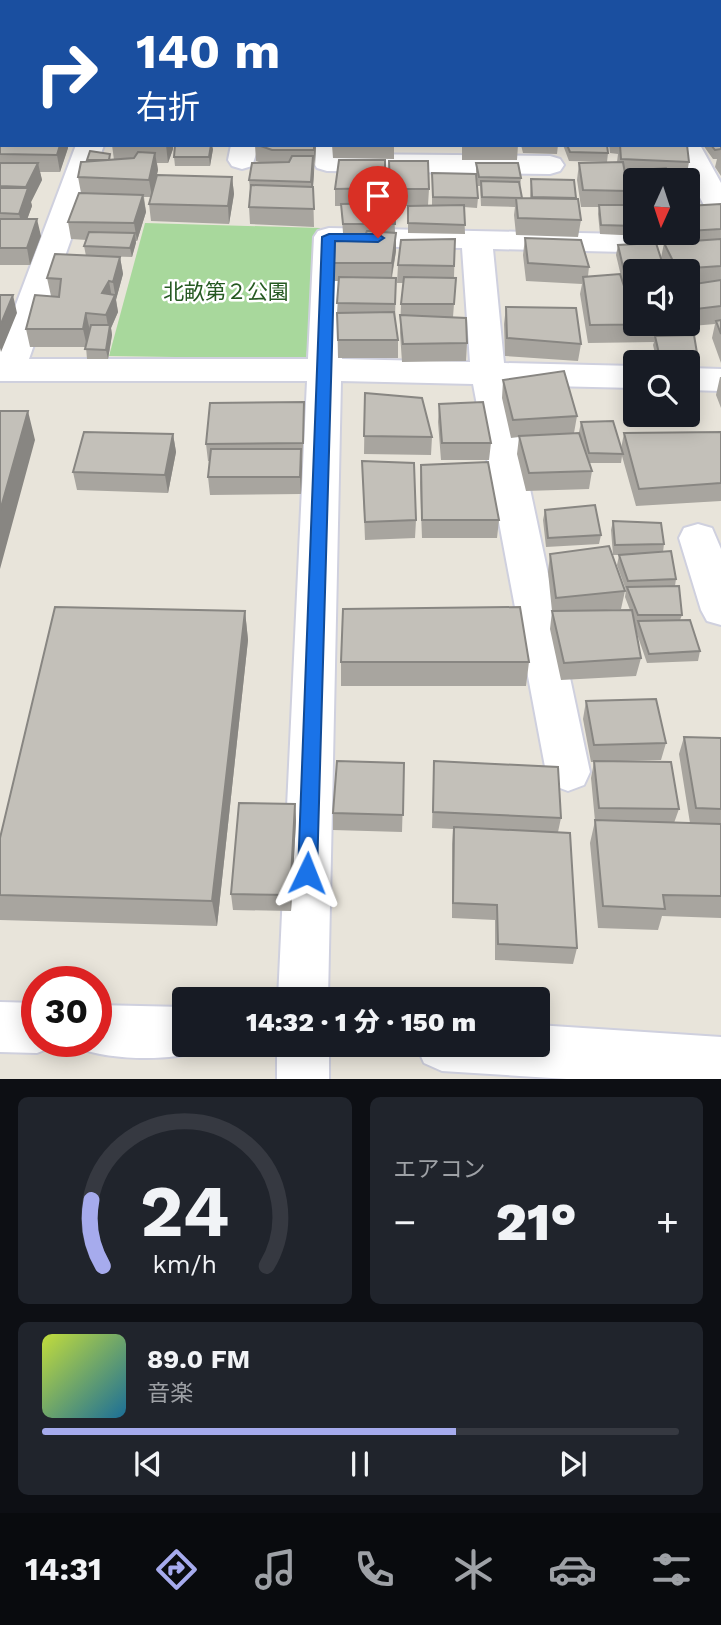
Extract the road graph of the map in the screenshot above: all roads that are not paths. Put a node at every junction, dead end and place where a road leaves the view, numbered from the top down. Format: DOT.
graph roads {
  1 [pos="89,147"];
  2 [pos="327,147"];
  3 [pos="687,147"];
  4 [pos="550,165"];
  5 [pos="721,209"];
  6 [pos="477,239"];
  7 [pos="623,243"];
  8 [pos="326,370"];
  9 [pos="4,371"];
  10 [pos="488,373"];
  11 [pos="623,377"];
  12 [pos="700,379"];
  13 [pos="721,380"];
  14 [pos="698,538"];
  15 [pos="721,610"];
  16 [pos="568,772"];
  17 [pos="303,987"];
  18 [pos="0,1027"];
  19 [pos="21,1028"];
  20 [pos="112,1030"];
  21 [pos="172,1032"];
  22 [pos="550,1052"];
  23 [pos="303,1057"];
  24 [pos="721,1063"];
  25 [pos="303,1079"];
  1 -- 9 [label="street"];
  2 -- 4 [label="street"];
  3 -- 5 [label="street"];
  6 -- 7 [label="street"];
  6 -- 8 [label="street"];
  6 -- 10 [label="street"];
  8 -- 9 [label="street"];
  8 -- 10 [label="street"];
  8 -- 17 [label="street"];
  10 -- 11 [label="street"];
  10 -- 16 [label="street"];
  12 -- 13 [label="street"];
  14 -- 15 [label="street"];
  18 -- 19 [label="street"];
  20 -- 21 [label="street"];
  22 -- 24 [label="street"];
  23 -- 25 [label="street"];
}
